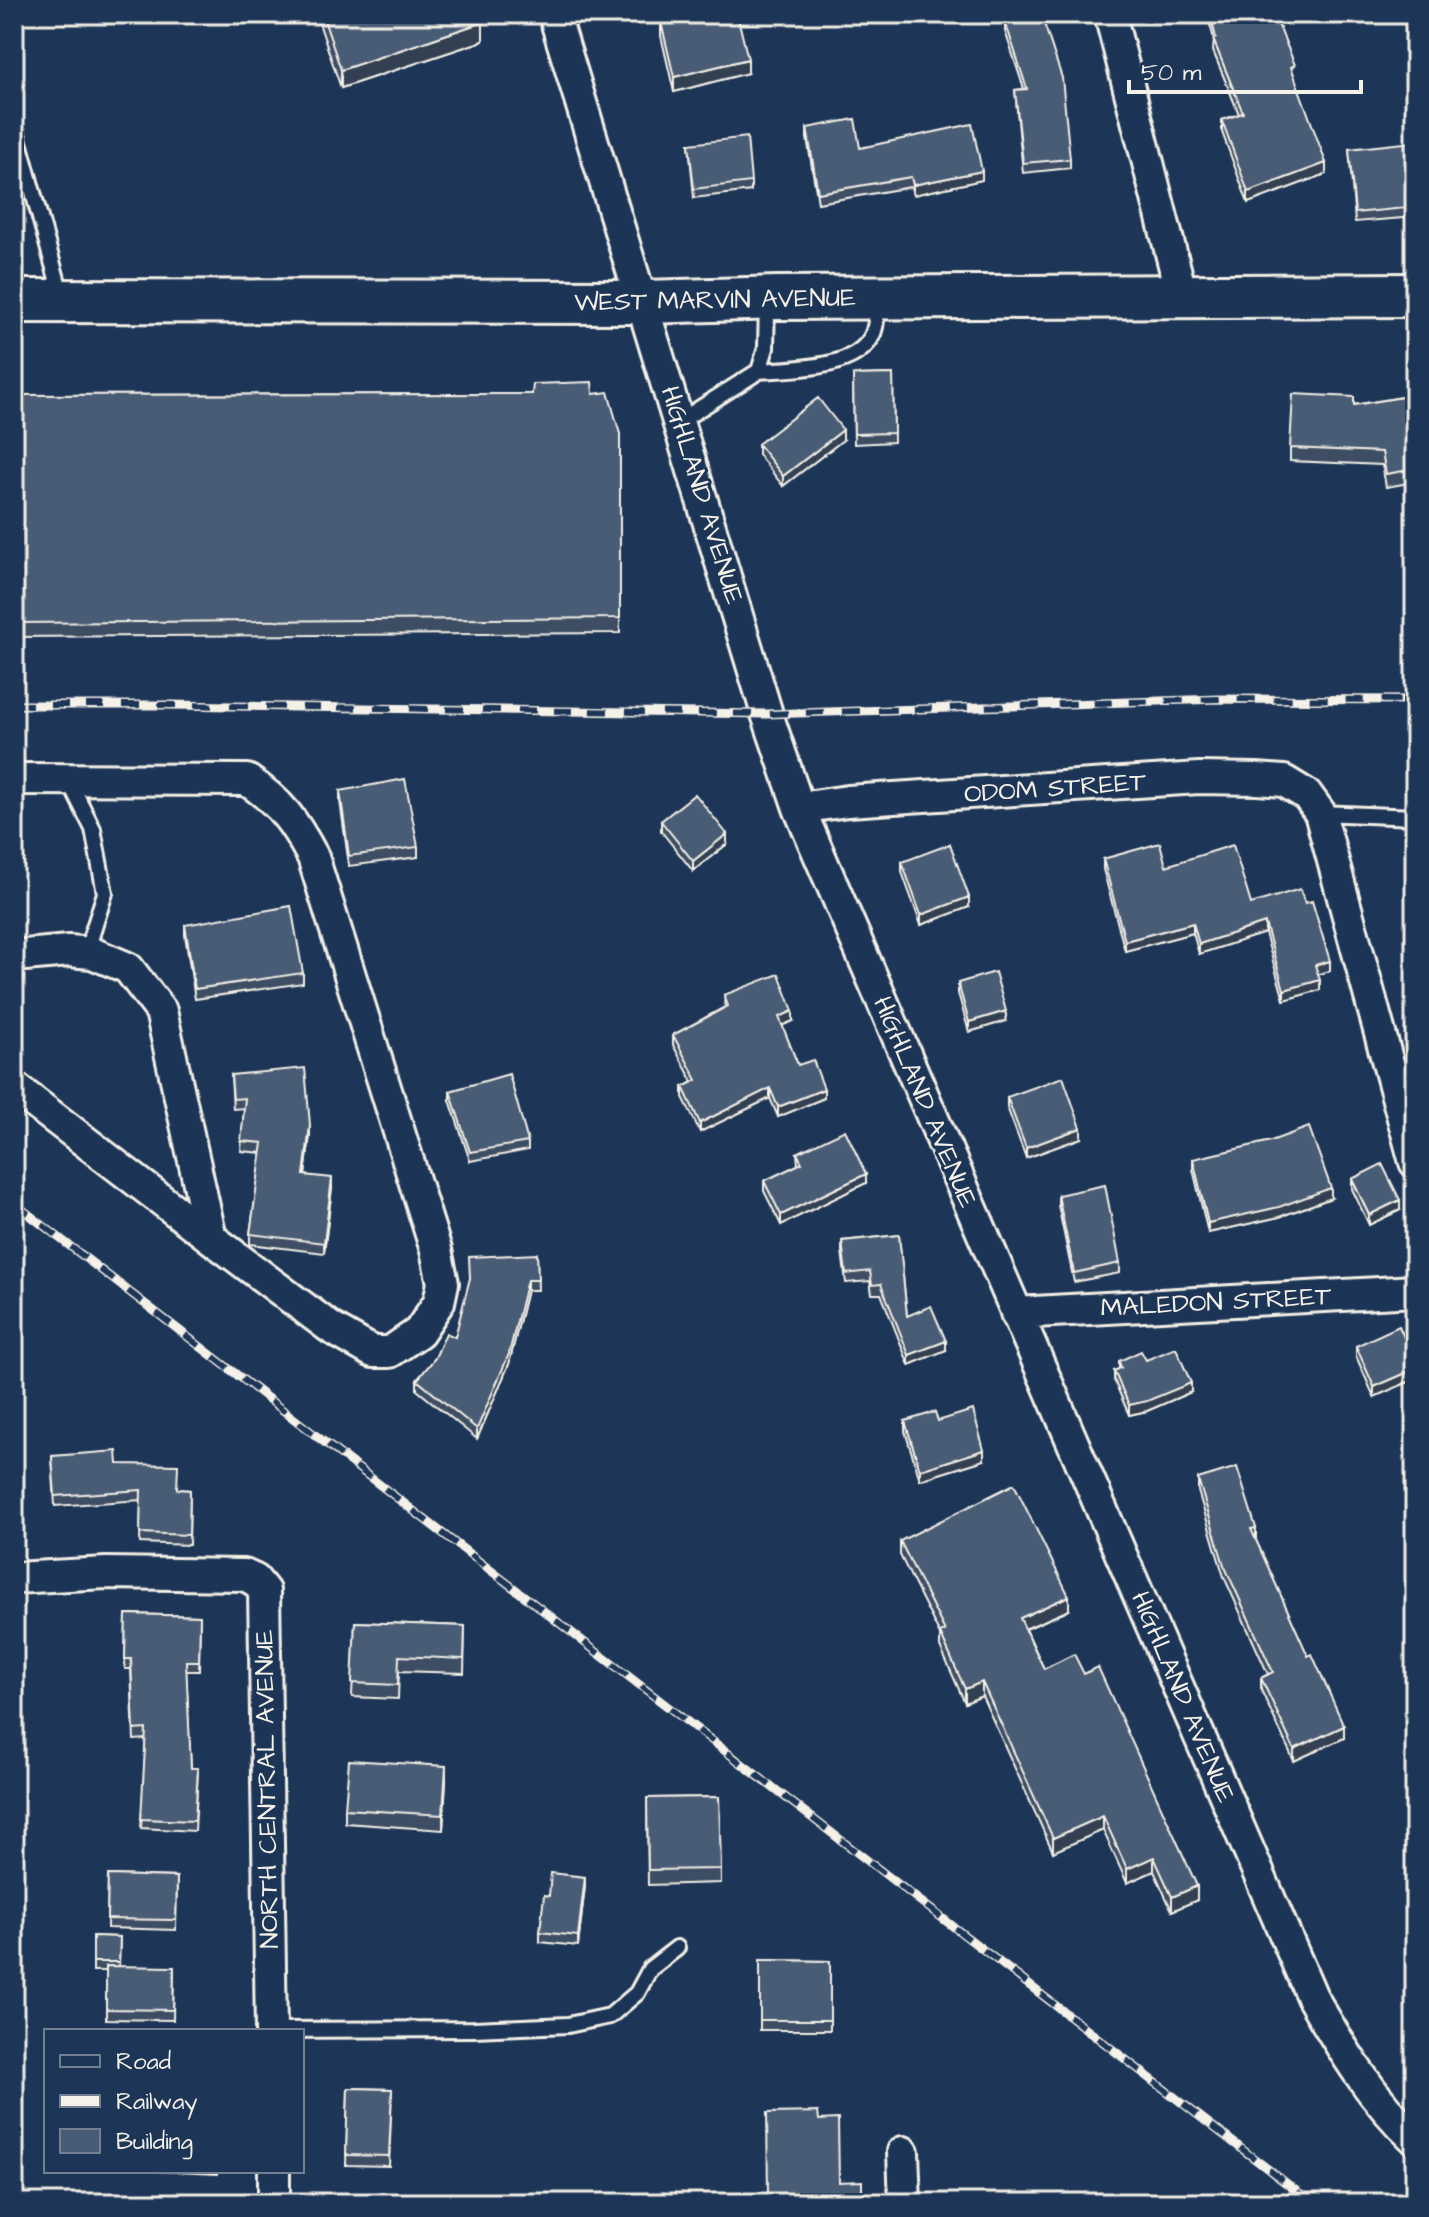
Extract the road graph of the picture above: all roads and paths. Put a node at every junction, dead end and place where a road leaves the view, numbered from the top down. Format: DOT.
graph roads {
  1 [pos="554,14"];
  2 [pos="1110,14"];
  3 [pos="14,124"];
  4 [pos="1415,295"];
  5 [pos="1182,296"];
  6 [pos="876,298"];
  7 [pos="767,299"];
  8 [pos="14,301"];
  9 [pos="64,301"];
  10 [pos="644,302"];
  11 [pos="759,371"];
  12 [pos="680,421"];
  13 [pos="14,779"];
  14 [pos="68,779"];
  15 [pos="1313,804"];
  16 [pos="799,808"];
  17 [pos="1415,817"];
  18 [pos="86,953"];
  19 [pos="14,956"];
  20 [pos="14,1087"];
  21 [pos="1415,1162"];
  22 [pos="211,1238"];
  23 [pos="1415,1291"];
  24 [pos="1016,1313"];
  25 [pos="14,1578"];
  26 [pos="677,1948"];
  27 [pos="271,2029"];
  28 [pos="304,2030"];
  29 [pos="1415,2139"];
  30 [pos="903,2152"];
  31 [pos="274,2173"];
  32 [pos="274,2203"];
  33 [pos="905,2203"];
  1 -- 10 [label="street, HIGHLAND AVENUE"];
  2 -- 5 [label="street"];
  3 -- 9 [label="lane"];
  4 -- 5 [label="street, WEST MARVIN AVENUE"];
  5 -- 6 [label="street, WEST MARVIN AVENUE"];
  6 -- 7 [label="street, WEST MARVIN AVENUE"];
  6 -- 11 [label="lane"];
  7 -- 10 [label="street, WEST MARVIN AVENUE"];
  7 -- 11 [label="lane"];
  8 -- 9 [label="street, WEST MARVIN AVENUE"];
  9 -- 10 [label="street, WEST MARVIN AVENUE"];
  10 -- 12 [label="street, HIGHLAND AVENUE"];
  11 -- 12 [label="lane"];
  12 -- 16 [label="street, HIGHLAND AVENUE"];
  13 -- 14 [label="street"];
  14 -- 18 [label="lane"];
  14 -- 22 [label="street"];
  15 -- 16 [label="street, ODOM STREET"];
  15 -- 17 [label="lane"];
  15 -- 21 [label="street"];
  16 -- 24 [label="street, HIGHLAND AVENUE"];
  18 -- 19 [label="street"];
  18 -- 22 [label="street"];
  20 -- 22 [label="street"];
  23 -- 24 [label="street, MALEDON STREET"];
  24 -- 29 [label="street, HIGHLAND AVENUE"];
  25 -- 27 [label="street, NORTH CENTRAL AVENUE"];
  26 -- 28 [label="lane"];
  30 -- 33 [label="street"];
  31 -- 32 [label="street"];
}
